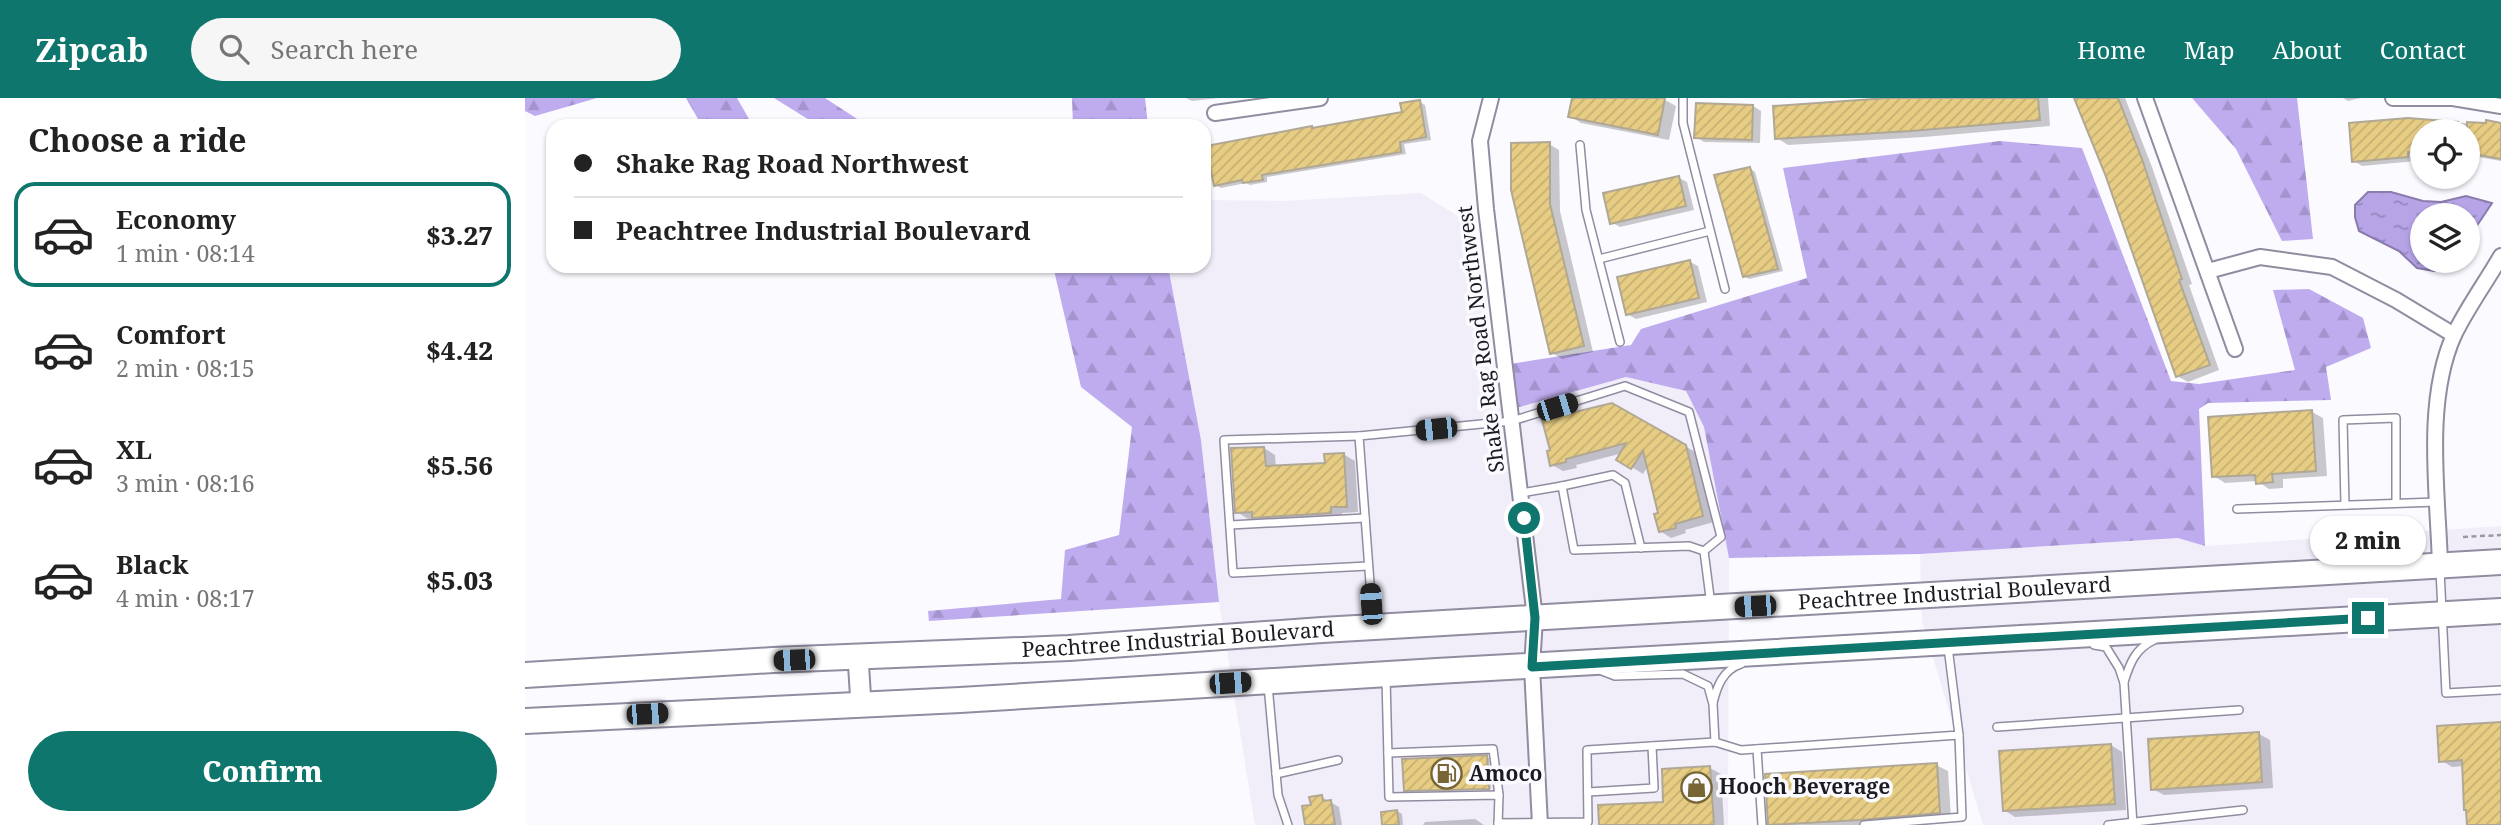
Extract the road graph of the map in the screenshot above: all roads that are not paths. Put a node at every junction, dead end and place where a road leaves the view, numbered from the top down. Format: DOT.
graph roads {
  1 [pos="1320,98"];
  2 [pos="1491,98"];
  3 [pos="1683,98"];
  4 [pos="2145,98"];
  5 [pos="2393,98"];
  6 [pos="1250,103"];
  7 [pos="2501,106"];
  8 [pos="1215,113"];
  9 [pos="1580,145"];
  10 [pos="1710,231"];
  11 [pos="2501,256"];
  12 [pos="1599,259"];
  13 [pos="2208,271"];
  14 [pos="1725,289"];
  15 [pos="2454,335"];
  16 [pos="1620,342"];
  17 [pos="2235,349"];
  18 [pos="1512,421"];
  19 [pos="1359,436"];
  20 [pos="1562,486"];
  21 [pos="1521,493"];
  22 [pos="2438,502"];
  23 [pos="2396,503"];
  24 [pos="2345,505"];
  25 [pos="2237,509"];
  26 [pos="1365,518"];
  27 [pos="1230,526"];
  28 [pos="1641,548"];
  29 [pos="1704,551"];
  30 [pos="2501,562"];
  31 [pos="2440,565"];
  32 [pos="1369,566"];
  33 [pos="1711,608"];
  34 [pos="2501,611"];
  35 [pos="2442,614"];
  36 [pos="1535,618"];
  37 [pos="1373,627"];
  38 [pos="2187,628"];
  39 [pos="1984,641"];
  40 [pos="1948,643"];
  41 [pos="2073,644"];
  42 [pos="2023,648"];
  43 [pos="1773,653"];
  44 [pos="858,657"];
  45 [pos="1584,664"];
  46 [pos="1532,667"];
  47 [pos="1386,674"];
  48 [pos="525,675"];
  49 [pos="1268,681"];
  50 [pos="2124,683"];
  51 [pos="2501,690"];
  52 [pos="862,704"];
  53 [pos="1713,704"];
  54 [pos="2239,710"];
  55 [pos="2126,719"];
  56 [pos="525,721"];
  57 [pos="1997,727"];
  58 [pos="1959,735"];
  59 [pos="1715,742"];
  60 [pos="1652,746"];
  61 [pos="1757,749"];
  62 [pos="1388,753"];
  63 [pos="1338,760"];
  64 [pos="1276,774"];
  65 [pos="1588,792"];
  66 [pos="1499,795"];
  67 [pos="2242,810"];
  68 [pos="1588,823"];
  69 [pos="1498,824"];
  70 [pos="1540,824"];
  71 [pos="2133,824"];
  72 [pos="1288,825"];
  73 [pos="1762,825"];
  74 [pos="1864,825"];
  75 [pos="2108,825"];
  1 -- 6 [label="street"];
  2 -- 18 [label="street, Shake Rag Road Northwest"];
  3 -- 10 [label="lane"];
  4 -- 13 [label="street"];
  5 -- 7 [label="street"];
  6 -- 8 [label="street"];
  9 -- 12 [label="lane"];
  10 -- 12 [label="lane"];
  10 -- 14 [label="lane"];
  11 -- 15 [label="street"];
  12 -- 16 [label="lane"];
  13 -- 15 [label="street"];
  13 -- 17 [label="street"];
  15 -- 22 [label="street"];
  18 -- 19 [label="lane"];
  18 -- 21 [label="street, Shake Rag Road Northwest"];
  18 -- 29 [label="lane"];
  19 -- 26 [label="lane"];
  19 -- 27 [label="lane"];
  20 -- 21 [label="lane"];
  20 -- 28 [label="lane"];
  20 -- 28 [label="lane"];
  21 -- 36 [label="street, Shake Rag Road Northwest"];
  22 -- 23 [label="lane"];
  22 -- 31 [label="street"];
  23 -- 24 [label="lane"];
  23 -- 24 [label="lane"];
  24 -- 25 [label="lane"];
  26 -- 27 [label="lane"];
  26 -- 32 [label="lane"];
  27 -- 32 [label="lane"];
  28 -- 29 [label="lane"];
  29 -- 33 [label="lane"];
  30 -- 31 [label="highway, Peachtree Industrial Boulevard"];
  31 -- 33 [label="highway, Peachtree Industrial Boulevard"];
  31 -- 35 [label="lane"];
  32 -- 37 [label="lane"];
  33 -- 36 [label="highway, Peachtree Industrial Boulevard"];
  34 -- 35 [label="highway"];
  35 -- 38 [label="highway"];
  35 -- 51 [label="lane"];
  36 -- 37 [label="highway, Peachtree Industrial Boulevard"];
  36 -- 46 [label="street, Shake Rag Road Northwest"];
  37 -- 44 [label="highway, Peachtree Industrial Boulevard"];
  38 -- 39 [label="highway"];
  38 -- 50 [label="lane"];
  39 -- 40 [label="highway"];
  39 -- 42 [label="lane"];
  40 -- 43 [label="highway"];
  40 -- 58 [label="lane"];
  41 -- 50 [label="lane"];
  43 -- 45 [label="highway"];
  43 -- 53 [label="lane"];
  44 -- 48 [label="highway, Peachtree Industrial Boulevard"];
  44 -- 52 [label="main road"];
  45 -- 46 [label="highway"];
  45 -- 53 [label="lane"];
  46 -- 47 [label="highway"];
  46 -- 70 [label="street, Shake Rag Road Northwest"];
  47 -- 49 [label="highway"];
  47 -- 62 [label="lane"];
  49 -- 52 [label="highway"];
  49 -- 64 [label="lane"];
  50 -- 55 [label="lane"];
  52 -- 56 [label="highway"];
  53 -- 59 [label="lane"];
  54 -- 55 [label="lane"];
  55 -- 57 [label="lane"];
  55 -- 71 [label="lane"];
  58 -- 61 [label="lane"];
  58 -- 74 [label="lane"];
  59 -- 60 [label="lane"];
  59 -- 61 [label="lane"];
  60 -- 65 [label="lane"];
  60 -- 65 [label="lane"];
  61 -- 73 [label="lane"];
  62 -- 66 [label="lane"];
  62 -- 66 [label="lane"];
  63 -- 64 [label="lane"];
  64 -- 72 [label="lane"];
  65 -- 68 [label="lane"];
  66 -- 69 [label="lane"];
  67 -- 71 [label="lane"];
  68 -- 70 [label="lane"];
  69 -- 70 [label="lane"];
  71 -- 75 [label="lane"];
}
